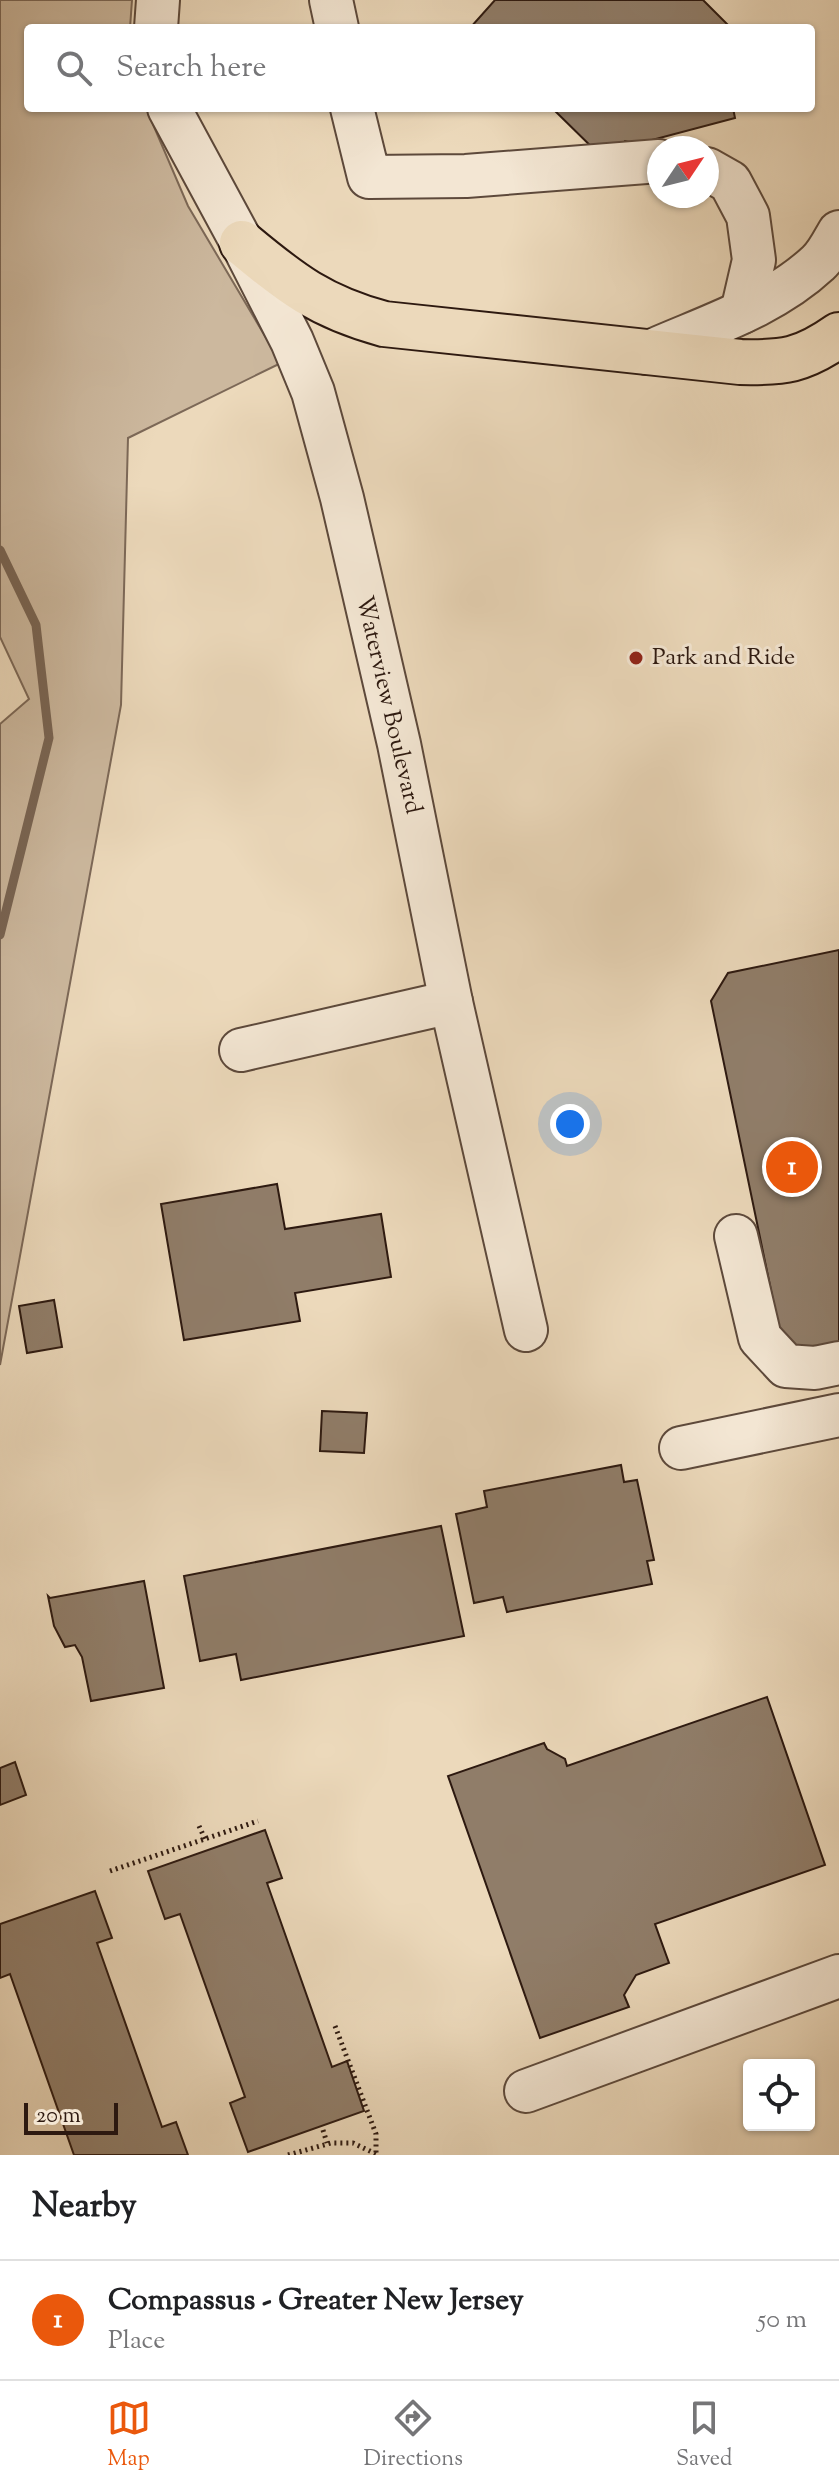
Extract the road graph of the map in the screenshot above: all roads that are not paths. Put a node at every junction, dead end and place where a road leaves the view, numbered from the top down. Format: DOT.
graph roads {
  1 [pos="158,0"];
  2 [pos="331,0"];
  3 [pos="156,24"];
  4 [pos="336,24"];
  5 [pos="171,112"];
  6 [pos="353,112"];
  7 [pos="647,162"];
  8 [pos="719,176"];
  9 [pos="839,232"];
  10 [pos="242,243"];
  11 [pos="742,312"];
  12 [pos="839,335"];
  13 [pos="647,353"];
  14 [pos="451,1002"];
  15 [pos="241,1050"];
  16 [pos="736,1236"];
  17 [pos="526,1330"];
  18 [pos="839,1363"];
  19 [pos="839,1415"];
  20 [pos="681,1448"];
  21 [pos="839,1976"];
  22 [pos="526,2091"];
  1 -- 3 [label="street"];
  2 -- 4 [label="street"];
  5 -- 10 [label="street, Waterview Boulevard"];
  6 -- 7 [label="street"];
  8 -- 11 [label="street"];
  9 -- 11 [label="street"];
  10 -- 13 [label="highway"];
  10 -- 14 [label="street, Waterview Boulevard"];
  11 -- 13 [label="street"];
  12 -- 13 [label="highway"];
  14 -- 15 [label="street"];
  14 -- 17 [label="street, Waterview Boulevard"];
  16 -- 18 [label="street"];
  19 -- 20 [label="street"];
  21 -- 22 [label="street"];
}
